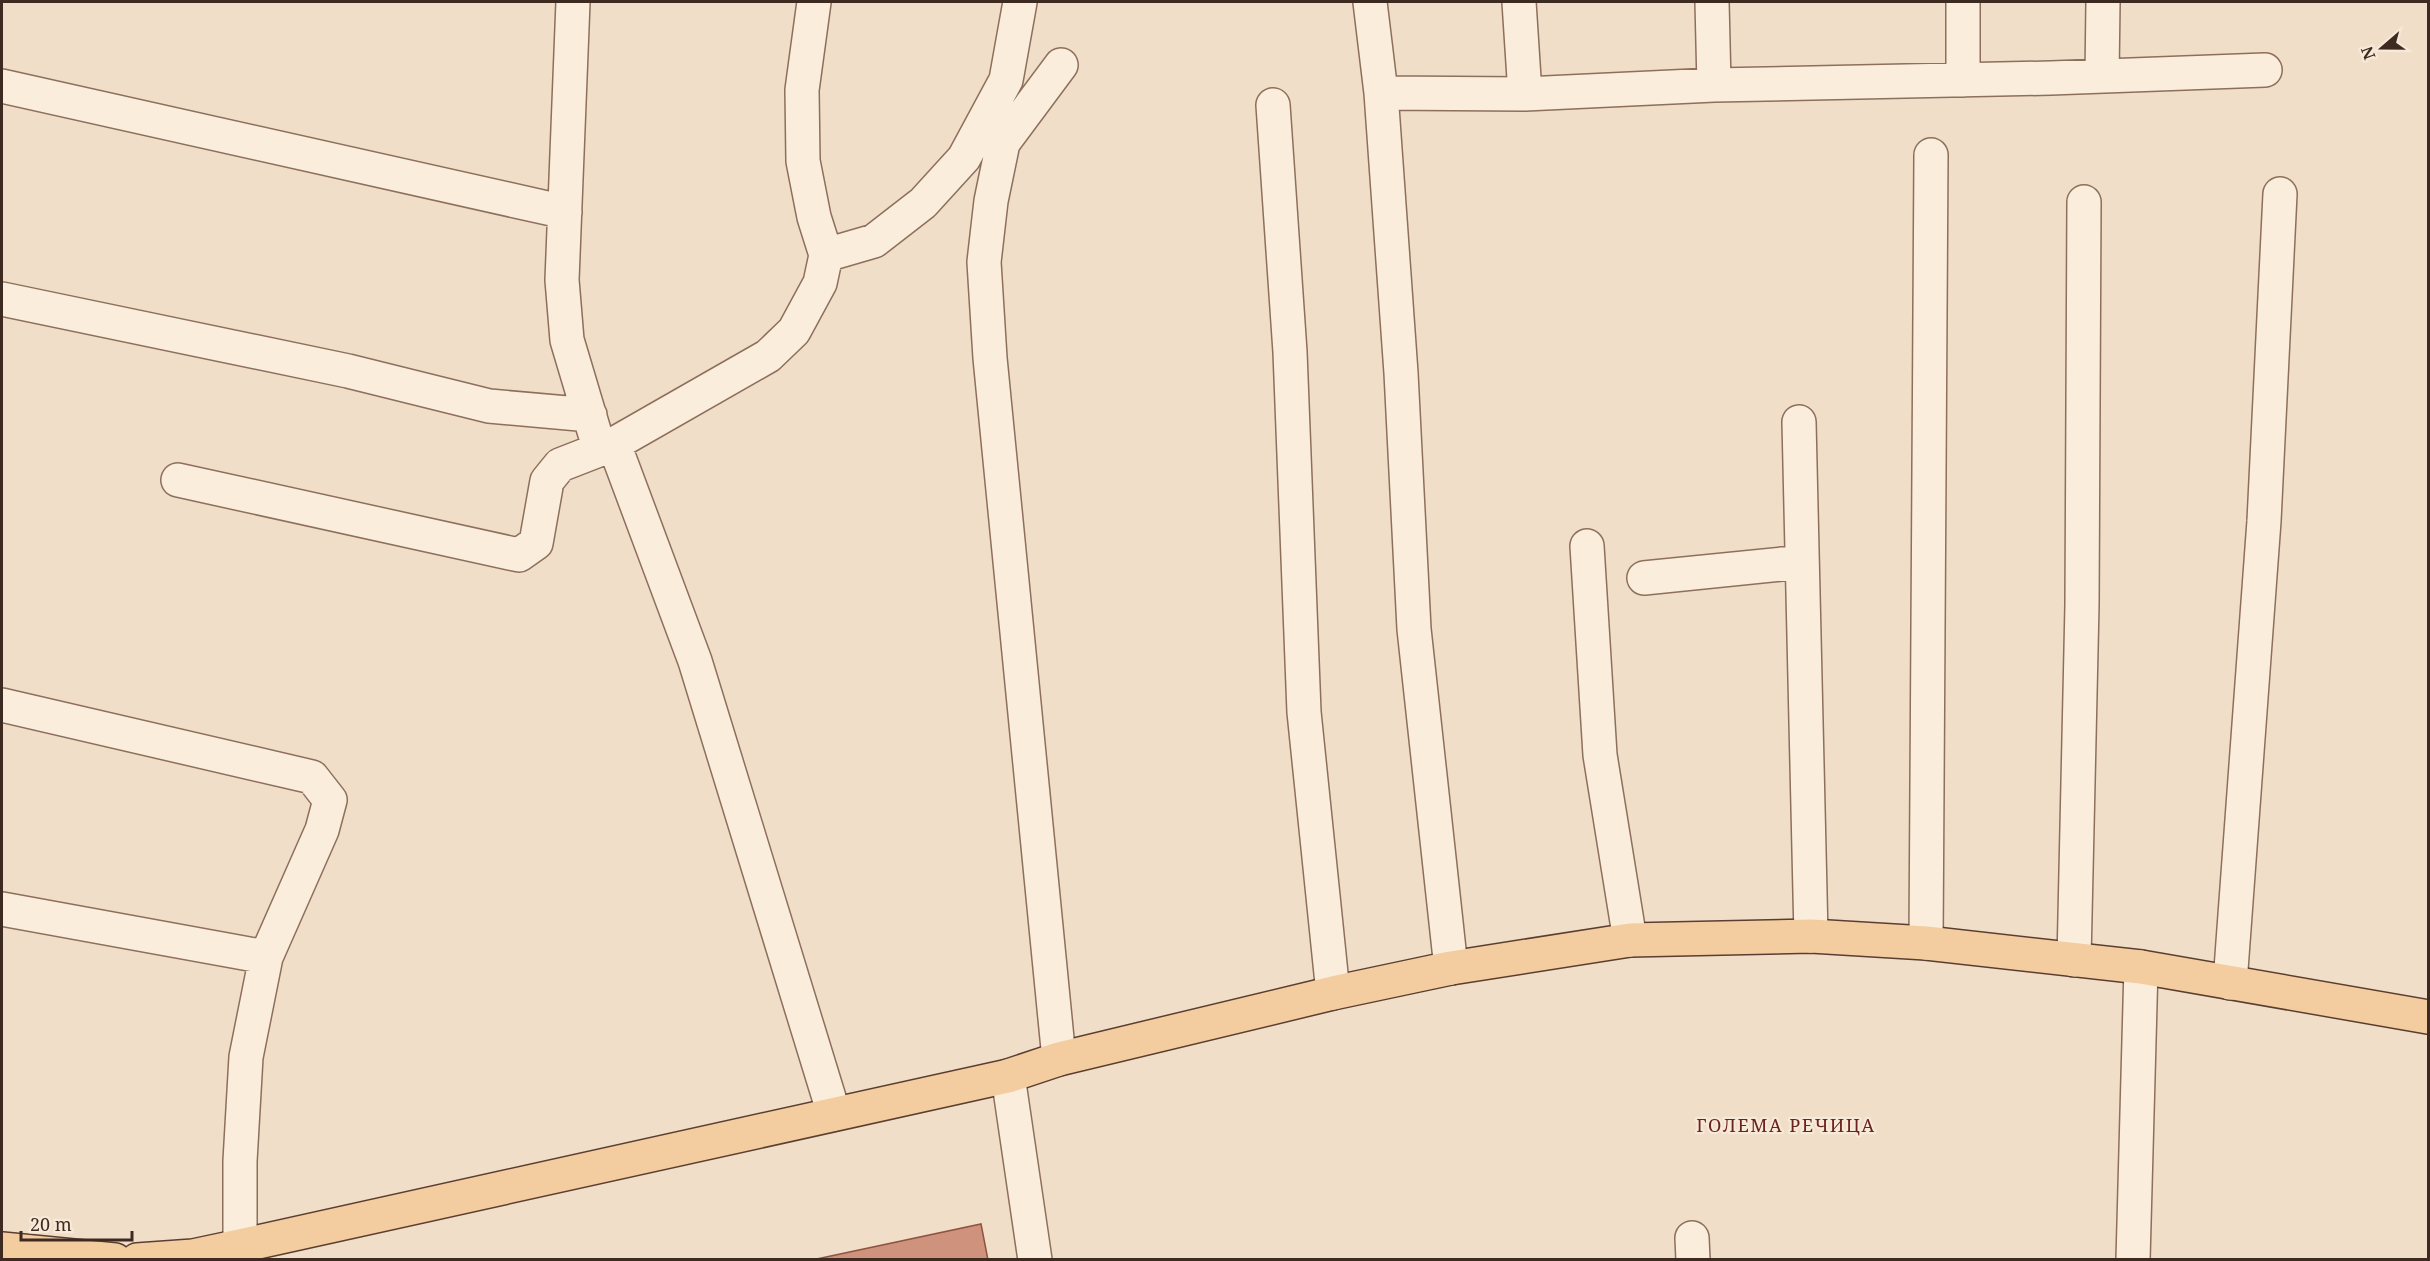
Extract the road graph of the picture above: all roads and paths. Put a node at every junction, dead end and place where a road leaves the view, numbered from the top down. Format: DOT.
graph roads {
  1 [pos="573,2"];
  2 [pos="814,2"];
  3 [pos="1020,2"];
  4 [pos="1370,2"];
  5 [pos="1519,2"];
  6 [pos="1712,2"];
  7 [pos="1963,2"];
  8 [pos="2103,2"];
  9 [pos="1061,65"];
  10 [pos="2265,70"];
  11 [pos="2102,76"];
  12 [pos="1963,80"];
  13 [pos="1714,85"];
  14 [pos="2,86"];
  15 [pos="1381,93"];
  16 [pos="1524,94"];
  17 [pos="1274,105"];
  18 [pos="1931,155"];
  19 [pos="2280,194"];
  20 [pos="2084,202"];
  21 [pos="565,212"];
  22 [pos="826,255"];
  23 [pos="2,299"];
  24 [pos="590,414"];
  25 [pos="1799,422"];
  26 [pos="607,447"];
  27 [pos="178,480"];
  28 [pos="1587,546"];
  29 [pos="1802,562"];
  30 [pos="1644,578"];
  31 [pos="2,705"];
  32 [pos="2,909"];
  33 [pos="1811,936"];
  34 [pos="1630,940"];
  35 [pos="1926,943"];
  36 [pos="266,957"];
  37 [pos="2074,960"];
  38 [pos="2141,967"];
  39 [pos="1451,968"];
  40 [pos="2230,983"];
  41 [pos="1333,993"];
  42 [pos="2428,1017"];
  43 [pos="1059,1059"];
  44 [pos="1008,1076"];
  45 [pos="834,1114"];
  46 [pos="240,1246"];
  47 [pos="2,1249"];
  48 [pos="114,1260"];
  49 [pos="137,1260"];
  50 [pos="1035,1260"];
  51 [pos="2133,1260"];
  1 -- 21 [label="street"];
  2 -- 22 [label="street"];
  3 -- 22 [label="street"];
  4 -- 15 [label="street"];
  5 -- 16 [label="street"];
  6 -- 13 [label="street"];
  7 -- 12 [label="street"];
  8 -- 11 [label="street"];
  9 -- 43 [label="street"];
  10 -- 11 [label="street"];
  11 -- 12 [label="street"];
  12 -- 13 [label="street"];
  13 -- 16 [label="street"];
  14 -- 21 [label="street"];
  15 -- 16 [label="street"];
  15 -- 39 [label="street"];
  17 -- 41 [label="street"];
  18 -- 35 [label="street"];
  19 -- 40 [label="street"];
  20 -- 37 [label="street"];
  21 -- 24 [label="street"];
  22 -- 26 [label="street"];
  23 -- 24 [label="street"];
  24 -- 26 [label="street"];
  25 -- 29 [label="street"];
  26 -- 27 [label="street"];
  26 -- 45 [label="street"];
  28 -- 34 [label="street"];
  29 -- 30 [label="street"];
  29 -- 33 [label="street"];
  31 -- 36 [label="street"];
  32 -- 36 [label="street"];
  33 -- 34 [label="main road"];
  33 -- 35 [label="main road"];
  34 -- 39 [label="main road"];
  35 -- 37 [label="main road"];
  36 -- 46 [label="street"];
  37 -- 38 [label="main road"];
  38 -- 40 [label="main road"];
  38 -- 51 [label="street"];
  39 -- 41 [label="main road"];
  40 -- 42 [label="main road"];
  41 -- 43 [label="main road"];
  43 -- 44 [label="main road"];
  44 -- 45 [label="main road"];
  44 -- 50 [label="street"];
  45 -- 46 [label="main road"];
  46 -- 49 [label="main road"];
  47 -- 48 [label="main road"];
}
